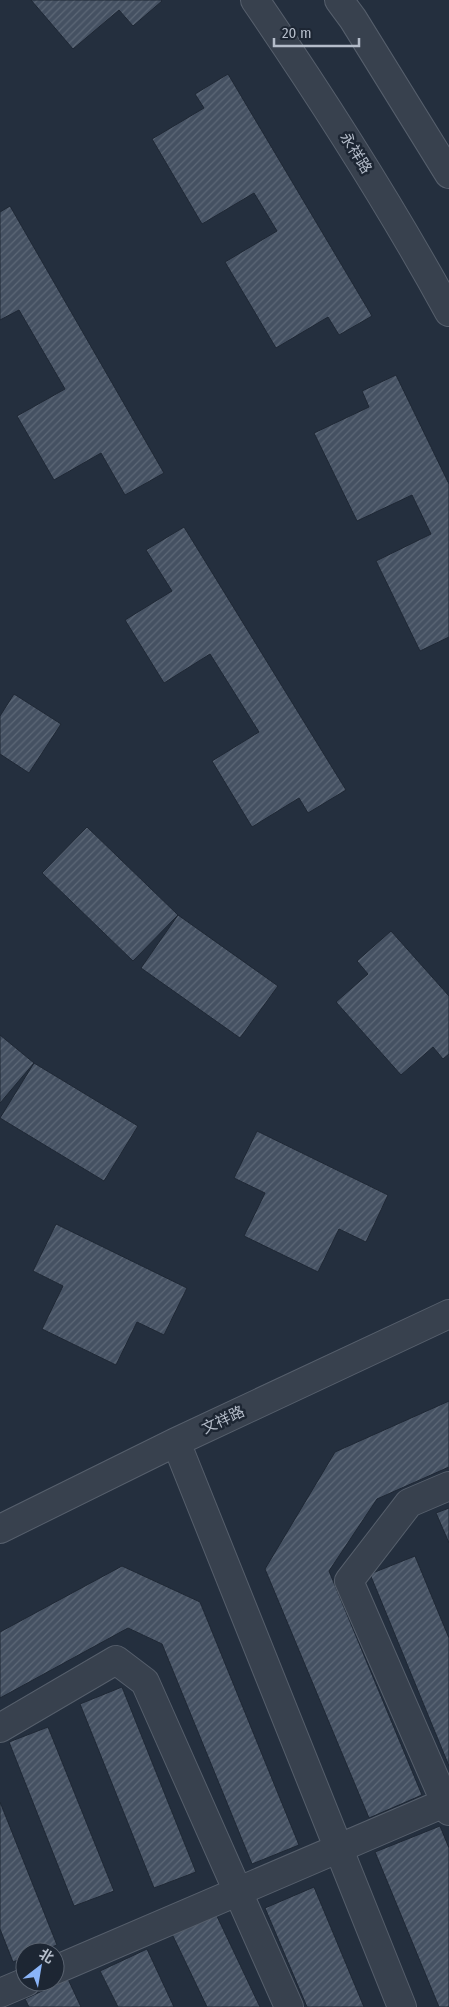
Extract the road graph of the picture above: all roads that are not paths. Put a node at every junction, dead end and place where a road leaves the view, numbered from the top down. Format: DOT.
graph roads {
  1 [pos="255,0"];
  2 [pos="339,0"];
  3 [pos="449,174"];
  4 [pos="449,312"];
  5 [pos="449,1314"];
  6 [pos="176,1442"];
  7 [pos="449,1486"];
  8 [pos="0,1529"];
  9 [pos="0,1728"];
  10 [pos="448,1805"];
  11 [pos="338,1849"];
  12 [pos="239,1892"];
  13 [pos="65,1966"];
  14 [pos="15,1987"];
  15 [pos="0,1994"];
  16 [pos="5,2007"];
  17 [pos="290,2007"];
  18 [pos="402,2007"];
  1 -- 4 [label="street, 永祥路"];
  2 -- 3 [label="street"];
  5 -- 6 [label="street, 文祥路"];
  6 -- 8 [label="street, 文祥路"];
  6 -- 11 [label="street"];
  7 -- 10 [label="street"];
  9 -- 12 [label="street"];
  10 -- 11 [label="street"];
  11 -- 12 [label="street"];
  11 -- 18 [label="street"];
  12 -- 13 [label="street"];
  12 -- 17 [label="street"];
  14 -- 15 [label="street"];
  15 -- 16 [label="street"];
}
